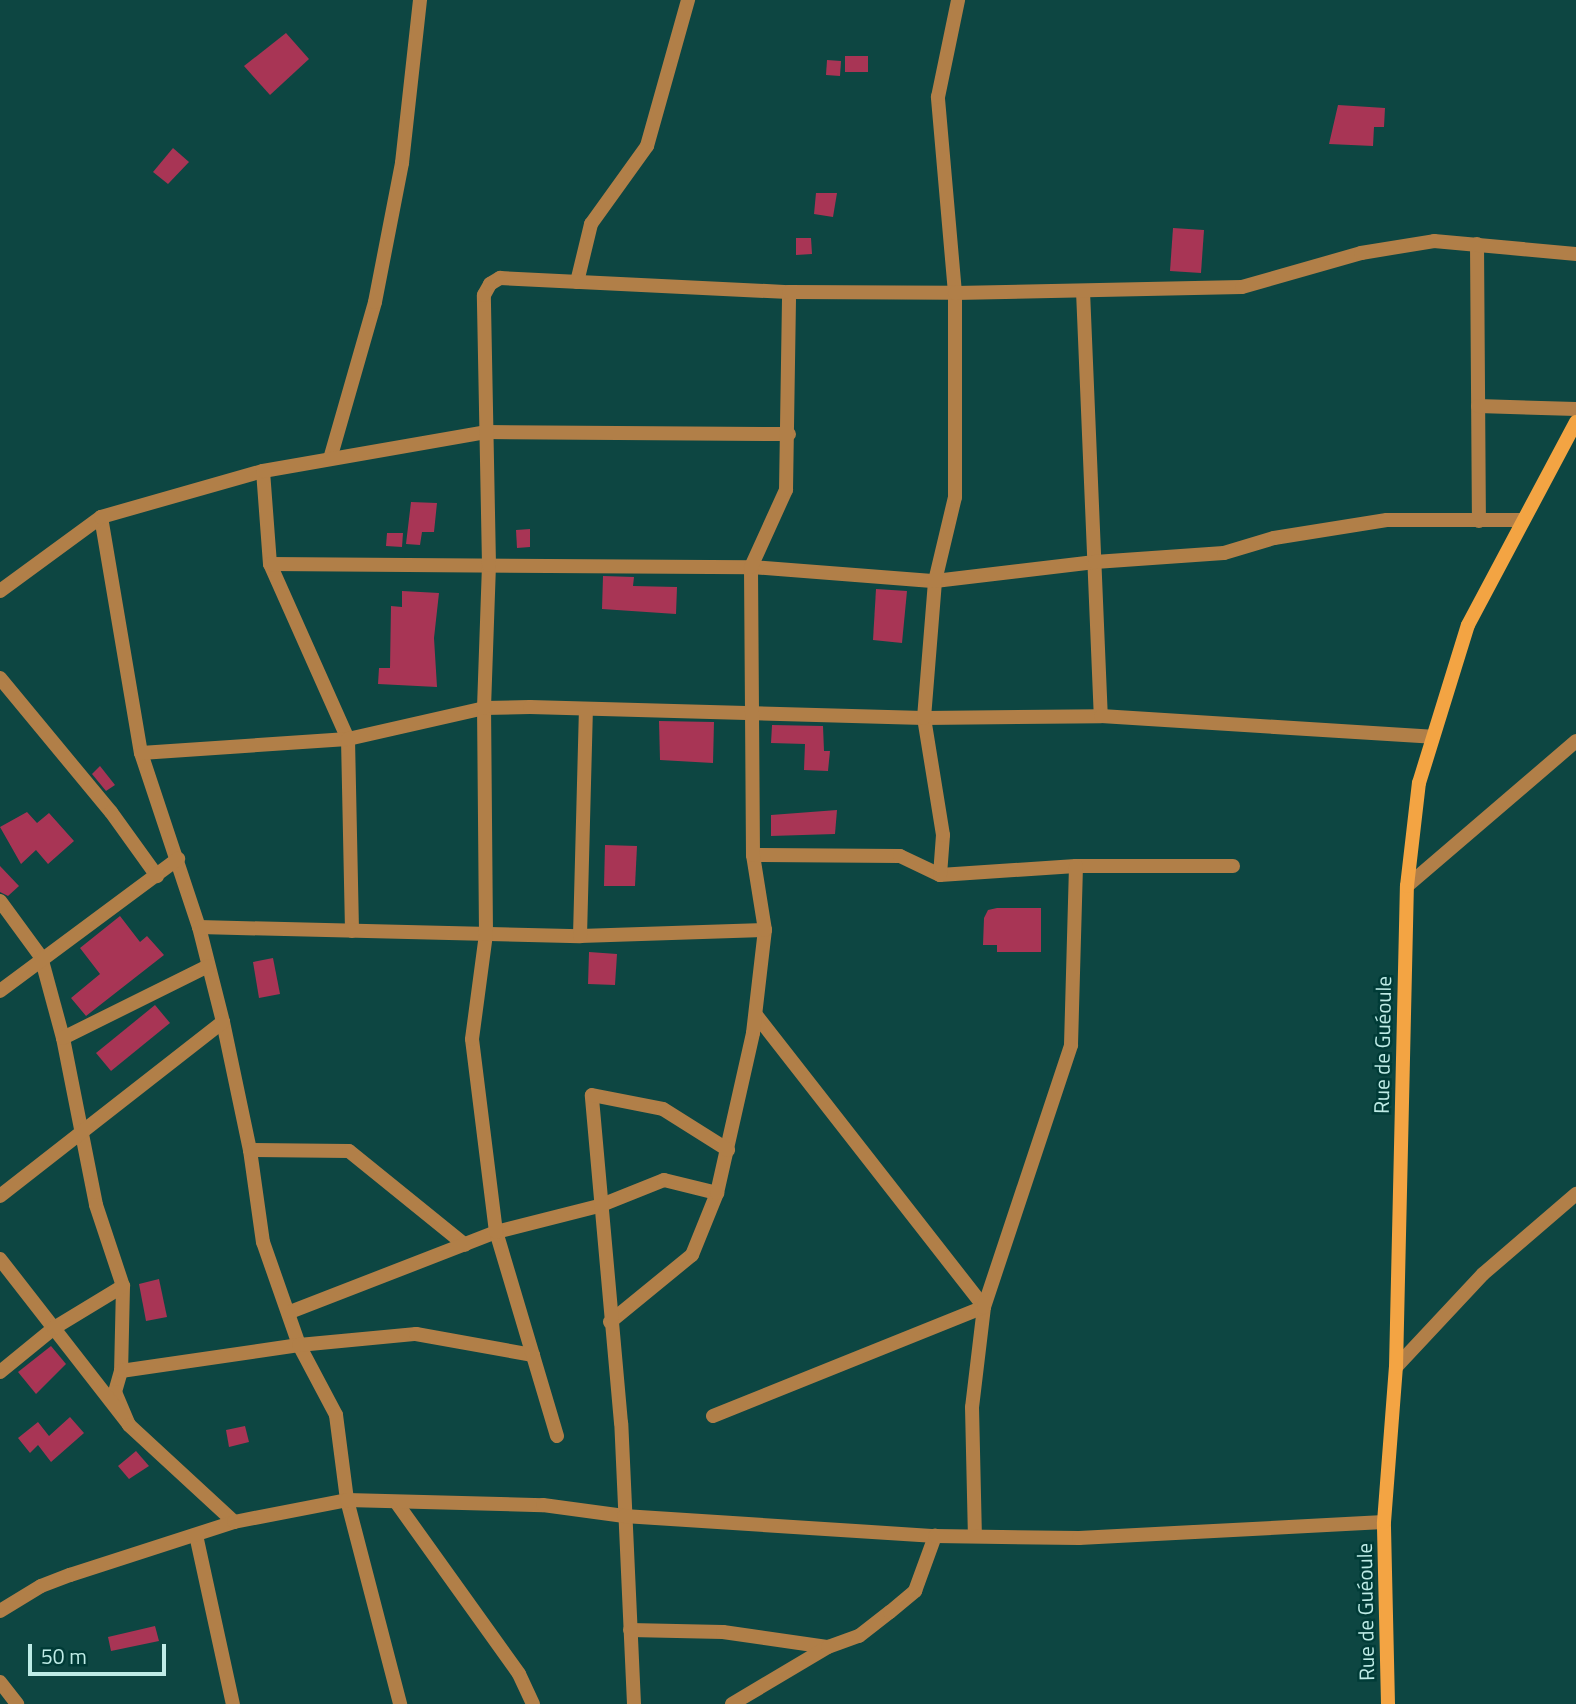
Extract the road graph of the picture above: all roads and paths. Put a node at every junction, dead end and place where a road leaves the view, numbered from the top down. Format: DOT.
graph roads {
  1 [pos="420,0"];
  2 [pos="688,0"];
  3 [pos="958,0"];
  4 [pos="1477,244"];
  5 [pos="1576,254"];
  6 [pos="577,282"];
  7 [pos="1083,291"];
  8 [pos="789,292"];
  9 [pos="955,293"];
  10 [pos="1478,406"];
  11 [pos="1576,409"];
  12 [pos="1576,422"];
  13 [pos="486,432"];
  14 [pos="789,434"];
  15 [pos="330,459"];
  16 [pos="263,471"];
  17 [pos="101,517"];
  18 [pos="1479,520"];
  19 [pos="1521,520"];
  20 [pos="1096,562"];
  21 [pos="270,564"];
  22 [pos="489,565"];
  23 [pos="751,567"];
  24 [pos="936,581"];
  25 [pos="0,591"];
  26 [pos="0,678"];
  27 [pos="484,708"];
  28 [pos="586,710"];
  29 [pos="752,710"];
  30 [pos="1101,716"];
  31 [pos="924,718"];
  32 [pos="1432,737"];
  33 [pos="348,739"];
  34 [pos="1576,741"];
  35 [pos="141,753"];
  36 [pos="753,855"];
  37 [pos="178,859"];
  38 [pos="1076,866"];
  39 [pos="1233,866"];
  40 [pos="940,875"];
  41 [pos="156,876"];
  42 [pos="1407,886"];
  43 [pos="0,901"];
  44 [pos="199,928"];
  45 [pos="765,930"];
  46 [pos="352,931"];
  47 [pos="486,934"];
  48 [pos="580,936"];
  49 [pos="41,957"];
  50 [pos="208,966"];
  51 [pos="0,991"];
  52 [pos="756,1015"];
  53 [pos="223,1022"];
  54 [pos="63,1038"];
  55 [pos="81,1132"];
  56 [pos="250,1150"];
  57 [pos="728,1150"];
  58 [pos="717,1193"];
  59 [pos="1576,1194"];
  60 [pos="0,1196"];
  61 [pos="599,1206"];
  62 [pos="496,1232"];
  63 [pos="465,1245"];
  64 [pos="0,1259"];
  65 [pos="123,1286"];
  66 [pos="984,1307"];
  67 [pos="290,1312"];
  68 [pos="610,1322"];
  69 [pos="54,1328"];
  70 [pos="299,1345"];
  71 [pos="533,1354"];
  72 [pos="1396,1367"];
  73 [pos="121,1371"];
  74 [pos="0,1372"];
  75 [pos="713,1416"];
  76 [pos="129,1425"];
  77 [pos="557,1436"];
  78 [pos="347,1500"];
  79 [pos="396,1502"];
  80 [pos="624,1516"];
  81 [pos="234,1522"];
  82 [pos="1384,1522"];
  83 [pos="196,1535"];
  84 [pos="975,1535"];
  85 [pos="935,1536"];
  86 [pos="0,1611"];
  87 [pos="630,1630"];
  88 [pos="828,1647"];
  89 [pos="0,1682"];
  90 [pos="17,1704"];
  91 [pos="233,1704"];
  92 [pos="400,1704"];
  93 [pos="533,1704"];
  94 [pos="634,1704"];
  95 [pos="732,1704"];
  96 [pos="1388,1704"];
  1 -- 15 [label="street"];
  2 -- 6 [label="street"];
  3 -- 9 [label="street"];
  4 -- 5 [label="street"];
  4 -- 7 [label="street"];
  4 -- 10 [label="street"];
  6 -- 8 [label="street"];
  6 -- 13 [label="street"];
  7 -- 9 [label="street"];
  7 -- 20 [label="street"];
  8 -- 9 [label="street"];
  8 -- 14 [label="street"];
  9 -- 24 [label="street"];
  10 -- 11 [label="street"];
  10 -- 18 [label="street"];
  12 -- 19 [label="main road, Rue de Guéoule"];
  13 -- 14 [label="street"];
  13 -- 15 [label="street"];
  13 -- 22 [label="street"];
  14 -- 23 [label="street"];
  15 -- 16 [label="street"];
  16 -- 17 [label="street"];
  16 -- 21 [label="street"];
  17 -- 25 [label="street"];
  17 -- 35 [label="street"];
  18 -- 19 [label="street"];
  18 -- 20 [label="street"];
  19 -- 32 [label="main road, Rue de Guéoule"];
  20 -- 24 [label="street"];
  20 -- 30 [label="street"];
  21 -- 22 [label="street"];
  21 -- 33 [label="street"];
  22 -- 23 [label="street"];
  22 -- 27 [label="street"];
  23 -- 24 [label="street"];
  23 -- 29 [label="street"];
  24 -- 31 [label="street"];
  26 -- 41 [label="street"];
  27 -- 28 [label="street"];
  27 -- 33 [label="street"];
  27 -- 47 [label="street"];
  28 -- 29 [label="street"];
  28 -- 48 [label="street"];
  29 -- 31 [label="street"];
  29 -- 36 [label="street"];
  30 -- 31 [label="street"];
  30 -- 32 [label="street"];
  31 -- 40 [label="street"];
  32 -- 42 [label="main road, Rue de Guéoule"];
  33 -- 35 [label="street"];
  33 -- 46 [label="street"];
  34 -- 42 [label="street"];
  35 -- 37 [label="street"];
  36 -- 40 [label="street"];
  36 -- 45 [label="street"];
  37 -- 41 [label="street"];
  37 -- 44 [label="street"];
  38 -- 39 [label="street"];
  38 -- 40 [label="street"];
  38 -- 66 [label="street"];
  41 -- 49 [label="street"];
  42 -- 72 [label="main road, Rue de Guéoule"];
  43 -- 49 [label="street"];
  44 -- 46 [label="street"];
  44 -- 50 [label="street"];
  45 -- 48 [label="street"];
  45 -- 52 [label="street"];
  46 -- 47 [label="street"];
  47 -- 48 [label="street"];
  47 -- 62 [label="street"];
  49 -- 51 [label="street"];
  49 -- 54 [label="street"];
  50 -- 53 [label="street"];
  50 -- 54 [label="street"];
  52 -- 57 [label="street"];
  52 -- 66 [label="street"];
  53 -- 55 [label="street"];
  53 -- 56 [label="street"];
  54 -- 55 [label="street"];
  55 -- 60 [label="street"];
  55 -- 65 [label="street"];
  56 -- 63 [label="street"];
  56 -- 67 [label="street"];
  57 -- 58 [label="street"];
  57 -- 61 [label="street"];
  58 -- 61 [label="street"];
  58 -- 68 [label="street"];
  59 -- 72 [label="street"];
  61 -- 62 [label="street"];
  61 -- 68 [label="street"];
  62 -- 63 [label="street"];
  62 -- 71 [label="street"];
  63 -- 67 [label="street"];
  64 -- 69 [label="street"];
  65 -- 69 [label="street"];
  65 -- 73 [label="street"];
  66 -- 75 [label="street"];
  66 -- 84 [label="street"];
  67 -- 70 [label="street"];
  68 -- 80 [label="street"];
  69 -- 74 [label="street"];
  69 -- 76 [label="street"];
  70 -- 71 [label="street"];
  70 -- 73 [label="street"];
  70 -- 78 [label="street"];
  71 -- 77 [label="street"];
  72 -- 82 [label="main road, Rue de Guéoule"];
  73 -- 76 [label="street"];
  76 -- 81 [label="street"];
  78 -- 79 [label="street"];
  78 -- 81 [label="street"];
  78 -- 92 [label="street"];
  79 -- 80 [label="street"];
  79 -- 93 [label="street"];
  80 -- 85 [label="street"];
  80 -- 87 [label="street"];
  81 -- 83 [label="street"];
  82 -- 84 [label="street"];
  82 -- 96 [label="main road, Rue de Guéoule"];
  83 -- 86 [label="street"];
  83 -- 91 [label="street"];
  84 -- 85 [label="street"];
  85 -- 88 [label="street"];
  87 -- 88 [label="street"];
  87 -- 94 [label="street"];
  88 -- 95 [label="street"];
  89 -- 90 [label="street"];
}
